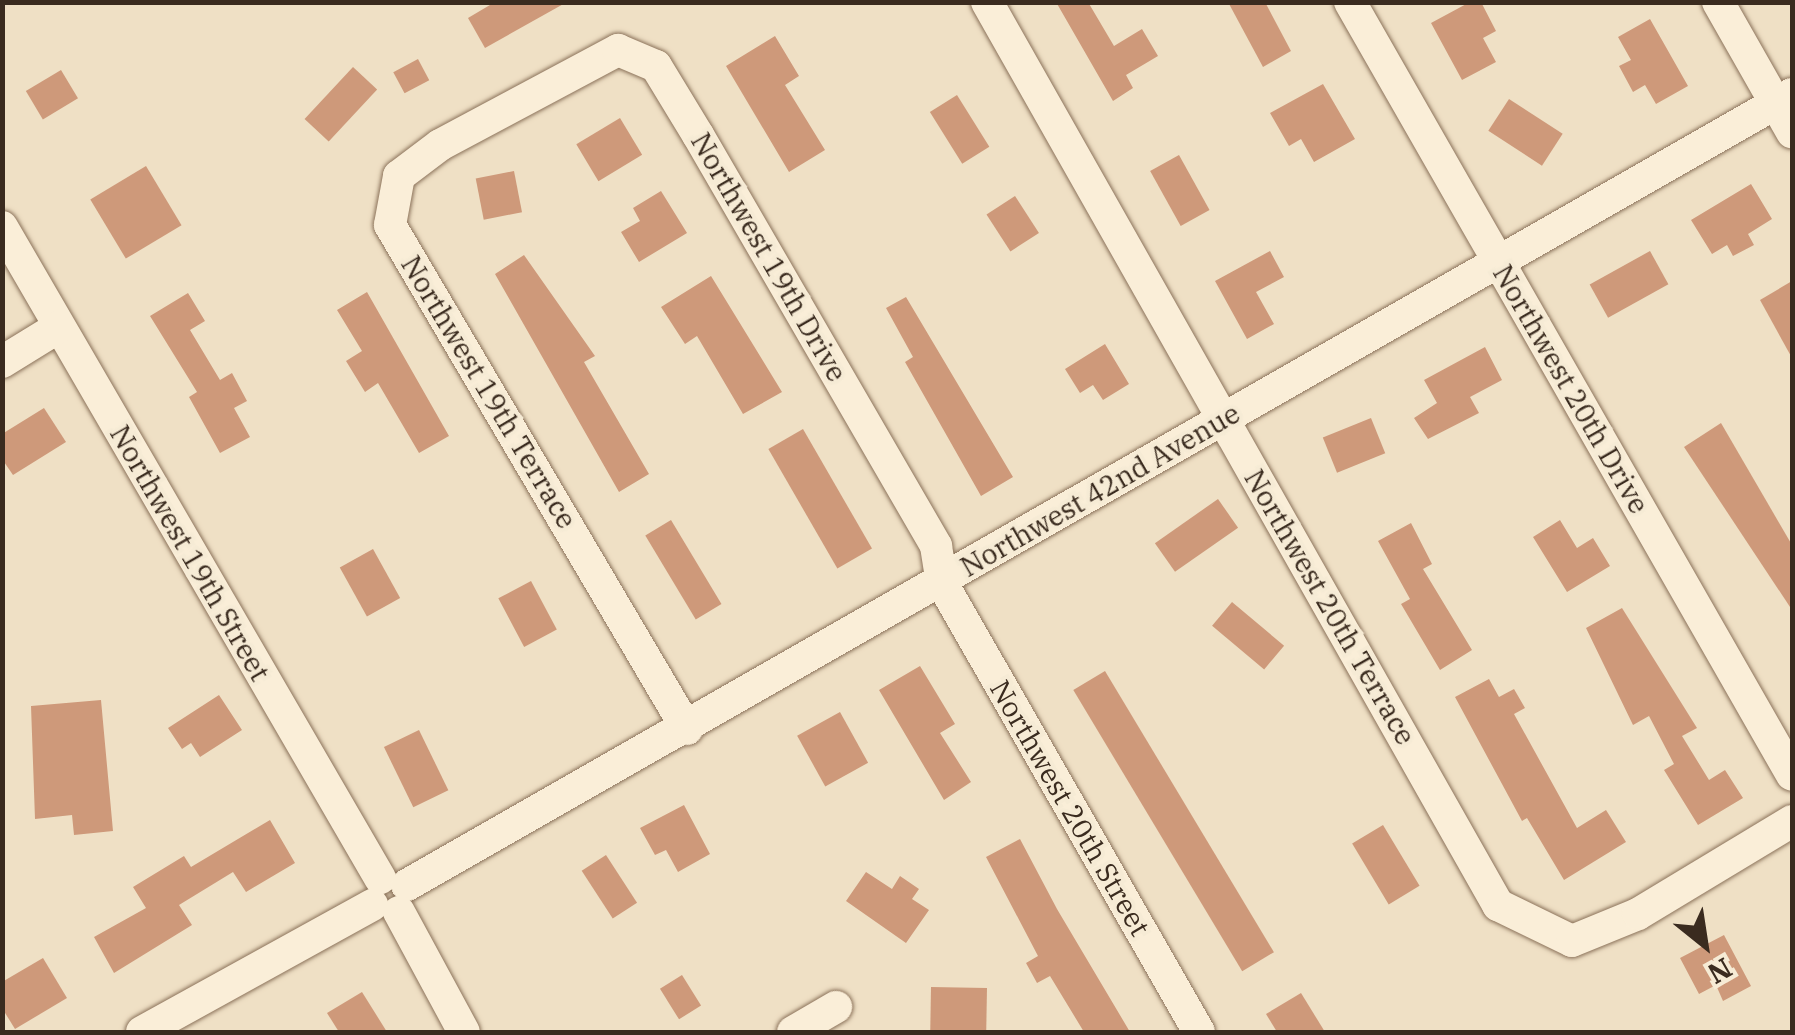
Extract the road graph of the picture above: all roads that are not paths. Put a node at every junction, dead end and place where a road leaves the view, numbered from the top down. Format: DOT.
graph roads {
  1 [pos="987,2"];
  2 [pos="1350,2"];
  3 [pos="1718,2"];
  4 [pos="522,96"];
  5 [pos="1784,98"];
  6 [pos="1792,132"];
  7 [pos="2,228"];
  8 [pos="1498,260"];
  9 [pos="59,328"];
  10 [pos="2,362"];
  11 [pos="1224,418"];
  12 [pos="942,583"];
  13 [pos="687,729"];
  14 [pos="1792,775"];
  15 [pos="1792,821"];
  16 [pos="389,895"];
  17 [pos="836,1007"];
  18 [pos="142,1032"];
  19 [pos="464,1032"];
  20 [pos="793,1032"];
  21 [pos="1199,1032"];
  1 -- 11 [label="street, Northwest 20th Terrace"];
  2 -- 8 [label="street, Northwest 20th Drive"];
  3 -- 5 [label="street"];
  4 -- 12 [label="street, Northwest 19th Drive"];
  4 -- 13 [label="street, Northwest 19th Terrace"];
  5 -- 6 [label="street"];
  5 -- 8 [label="street, Northwest 42nd Avenue"];
  7 -- 9 [label="street, Northwest 19th Street"];
  8 -- 11 [label="street, Northwest 42nd Avenue"];
  8 -- 14 [label="street, Northwest 20th Drive"];
  9 -- 10 [label="street"];
  9 -- 16 [label="street, Northwest 19th Street"];
  11 -- 12 [label="street, Northwest 42nd Avenue"];
  11 -- 15 [label="street, Northwest 20th Terrace"];
  12 -- 13 [label="street, Northwest 42nd Avenue"];
  12 -- 21 [label="street, Northwest 20th Street"];
  13 -- 16 [label="street, Northwest 42nd Avenue"];
  16 -- 18 [label="street, Northwest 42nd Avenue"];
  16 -- 19 [label="street, Northwest 19th Street"];
  17 -- 20 [label="street"];
}
